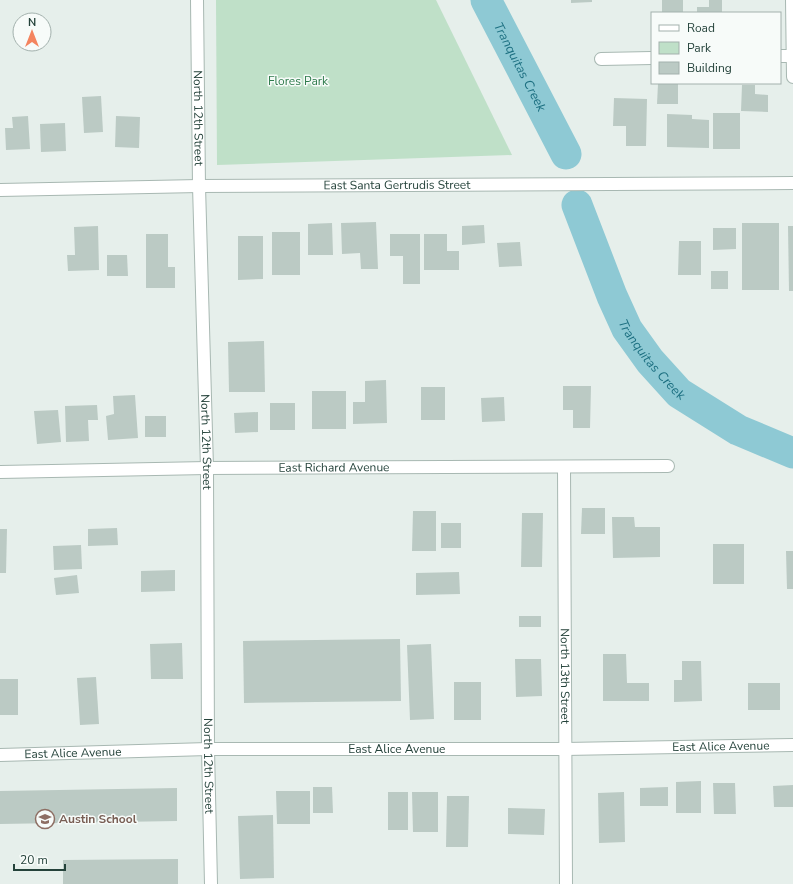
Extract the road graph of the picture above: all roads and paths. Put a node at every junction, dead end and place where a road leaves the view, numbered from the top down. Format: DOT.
graph roads {
  1 [pos="197,0"];
  2 [pos="792,0"];
  3 [pos="781,56"];
  4 [pos="793,56"];
  5 [pos="651,58"];
  6 [pos="601,59"];
  7 [pos="793,77"];
  8 [pos="793,183"];
  9 [pos="199,186"];
  10 [pos="0,190"];
  11 [pos="668,466"];
  12 [pos="564,467"];
  13 [pos="207,468"];
  14 [pos="0,472"];
  15 [pos="793,745"];
  16 [pos="565,749"];
  17 [pos="208,750"];
  18 [pos="0,755"];
  19 [pos="211,884"];
  20 [pos="566,884"];
  1 -- 9 [label="street, North 12th Street"];
  2 -- 4 [label="street"];
  3 -- 4 [label="street"];
  4 -- 7 [label="street"];
  5 -- 6 [label="street"];
  8 -- 9 [label="street, East Santa Gertrudis Street"];
  9 -- 10 [label="street, East Santa Gertrudis Street"];
  9 -- 13 [label="street, North 12th Street"];
  11 -- 12 [label="street, East Richard Avenue"];
  12 -- 13 [label="street, East Richard Avenue"];
  12 -- 16 [label="street, North 13th Street"];
  13 -- 14 [label="street, East Richard Avenue"];
  13 -- 17 [label="street, North 12th Street"];
  15 -- 16 [label="street, East Alice Avenue"];
  16 -- 17 [label="street, East Alice Avenue"];
  16 -- 20 [label="street, North 13th Street"];
  17 -- 18 [label="street, East Alice Avenue"];
  17 -- 19 [label="street, North 12th Street"];
}
